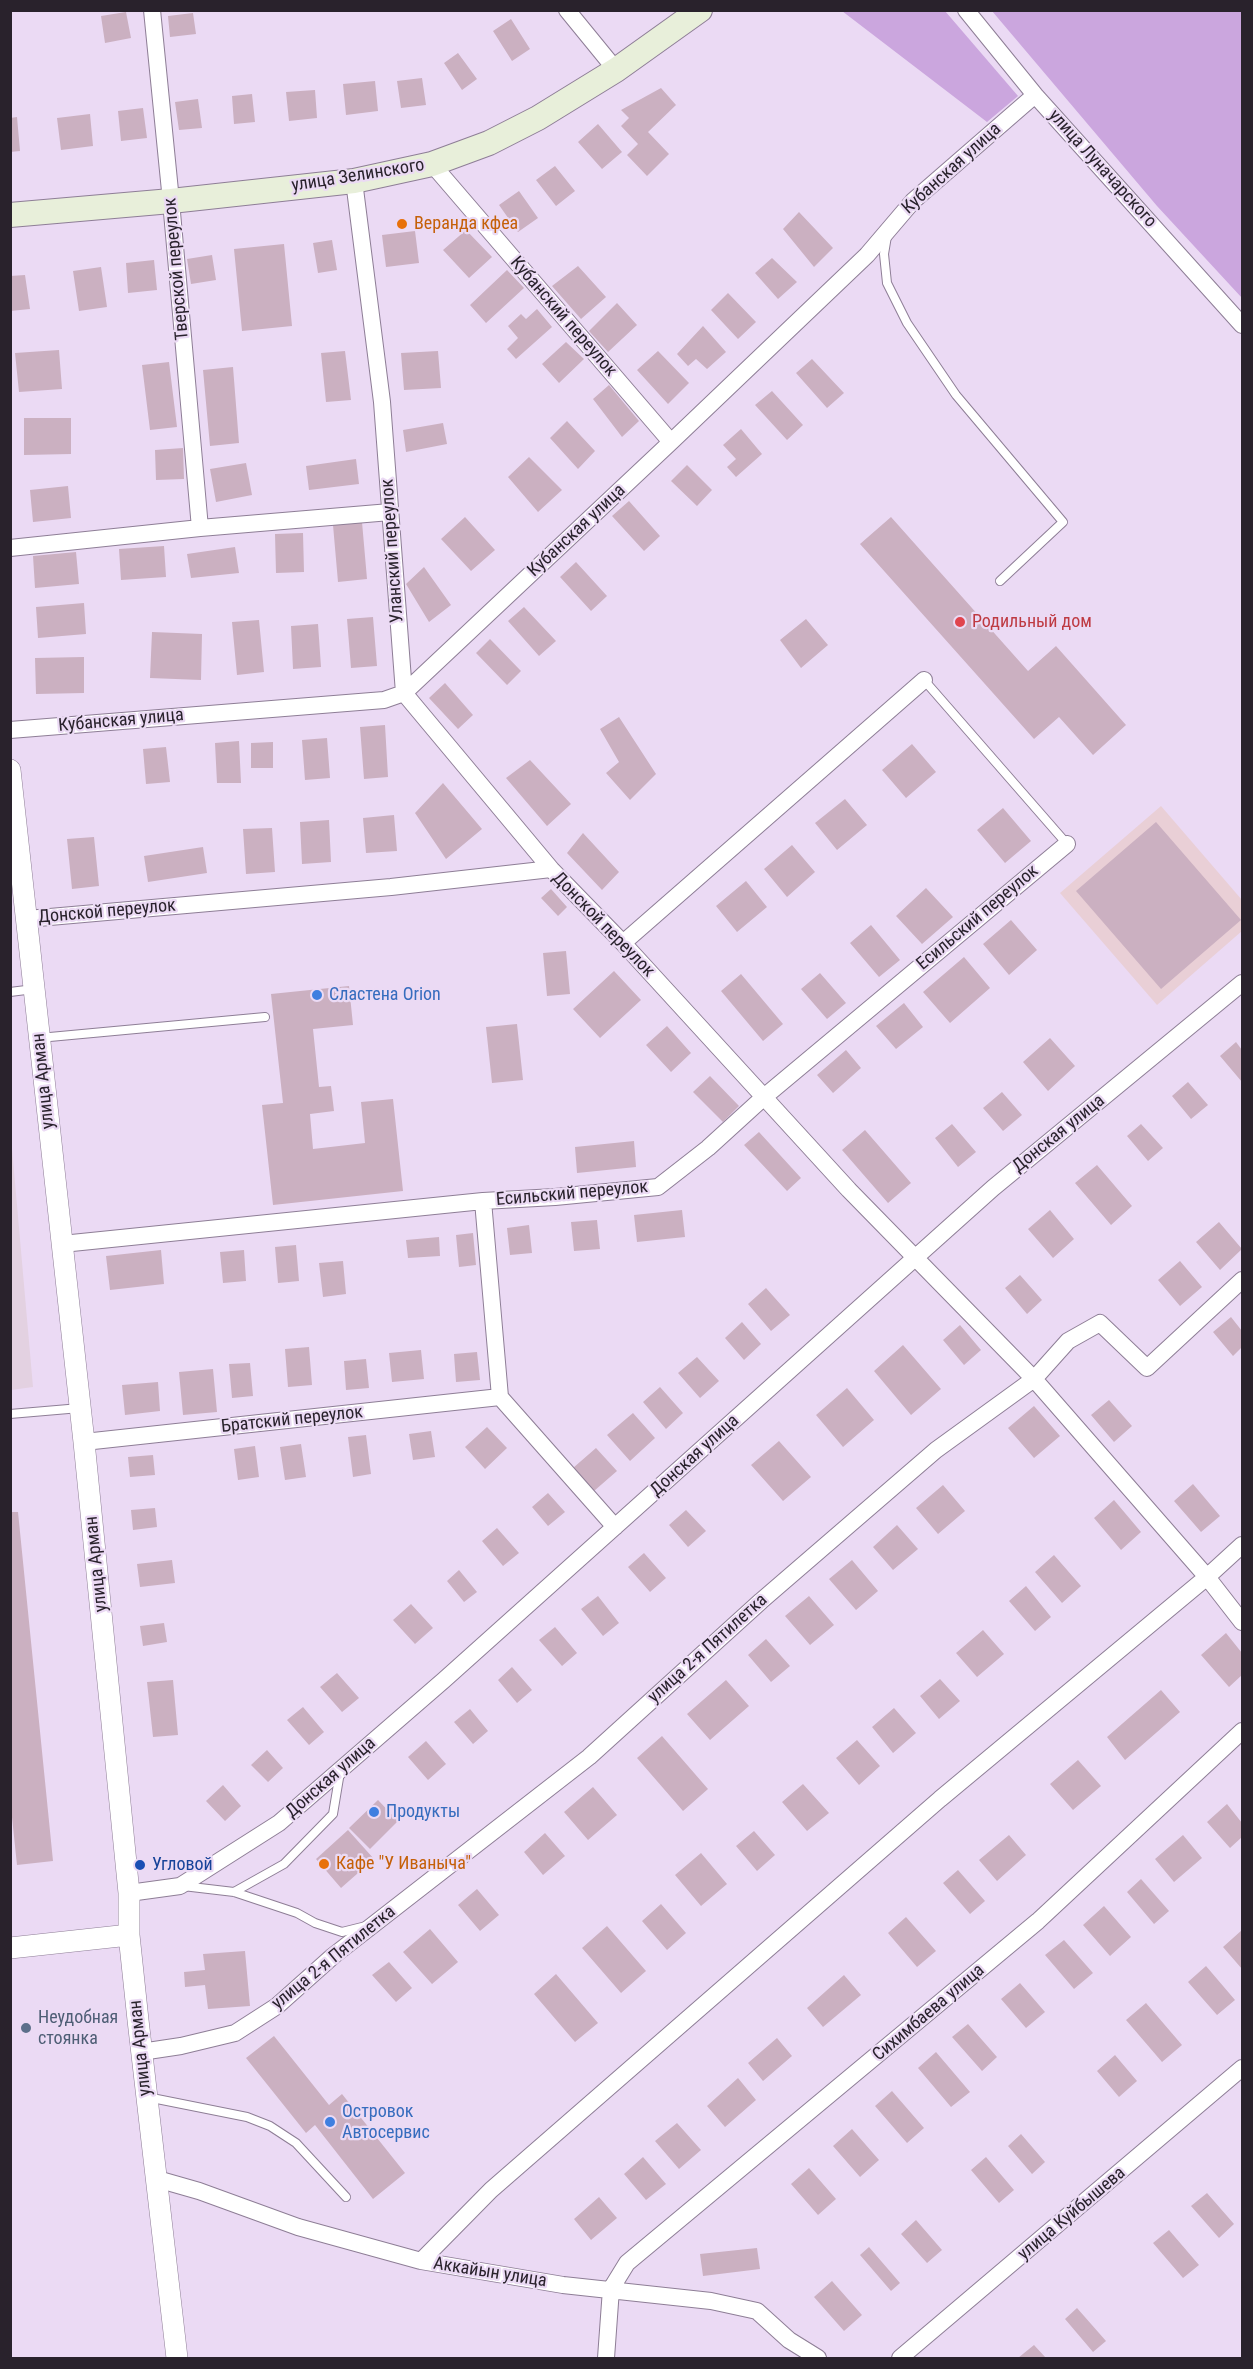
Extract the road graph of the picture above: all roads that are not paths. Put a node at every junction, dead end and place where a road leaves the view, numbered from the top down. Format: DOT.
graph roads {
  1 [pos="152,10"];
  2 [pos="567,10"];
  3 [pos="700,10"];
  4 [pos="966,10"];
  5 [pos="616,70"];
  6 [pos="1035,95"];
  7 [pos="432,164"];
  8 [pos="354,181"];
  9 [pos="171,201"];
  10 [pos="10,215"];
  11 [pos="889,230"];
  12 [pos="1242,325"];
  13 [pos="671,442"];
  14 [pos="390,512"];
  15 [pos="200,528"];
  16 [pos="10,548"];
  17 [pos="1000,582"];
  18 [pos="924,680"];
  19 [pos="404,693"];
  20 [pos="10,730"];
  21 [pos="10,770"];
  22 [pos="1067,843"];
  23 [pos="16,862"];
  24 [pos="550,869"];
  25 [pos="27,919"];
  26 [pos="623,943"];
  27 [pos="1242,983"];
  28 [pos="34,989"];
  29 [pos="10,992"];
  30 [pos="265,1017"];
  31 [pos="38,1038"];
  32 [pos="764,1098"];
  33 [pos="483,1201"];
  34 [pos="62,1244"];
  35 [pos="915,1258"];
  36 [pos="1242,1280"];
  37 [pos="1034,1379"];
  38 [pos="500,1397"];
  39 [pos="80,1408"];
  40 [pos="10,1414"];
  41 [pos="84,1442"];
  42 [pos="615,1527"];
  43 [pos="1242,1545"];
  44 [pos="1208,1577"];
  45 [pos="1242,1622"];
  46 [pos="1242,1731"];
  47 [pos="340,1770"];
  48 [pos="180,1886"];
  49 [pos="234,1892"];
  50 [pos="129,1893"];
  51 [pos="374,1924"];
  52 [pos="129,1935"];
  53 [pos="10,1948"];
  54 [pos="141,2052"];
  55 [pos="1242,2068"];
  56 [pos="147,2097"];
  57 [pos="157,2179"];
  58 [pos="346,2197"];
  59 [pos="421,2261"];
  60 [pos="611,2289"];
  61 [pos="177,2358"];
  62 [pos="606,2358"];
  63 [pos="818,2358"];
  64 [pos="900,2358"];
  1 -- 9 [label="street, Тверской переулок"];
  2 -- 5 [label="street"];
  3 -- 5 [label="main road, улица Зелинского"];
  4 -- 6 [label="street, улица Луначарского"];
  5 -- 7 [label="main road, улица Зелинского"];
  6 -- 11 [label="street, Кубанская улица"];
  6 -- 12 [label="street, улица Луначарского"];
  7 -- 8 [label="main road, улица Зелинского"];
  7 -- 13 [label="street, Кубанский переулок"];
  8 -- 9 [label="main road, улица Зелинского"];
  8 -- 14 [label="street, Уланский переулок"];
  9 -- 10 [label="main road, улица Зелинского"];
  9 -- 15 [label="street, Тверской переулок"];
  11 -- 13 [label="street, Кубанская улица"];
  11 -- 17 [label="lane"];
  13 -- 19 [label="street, Кубанская улица"];
  14 -- 15 [label="street"];
  14 -- 19 [label="street, Уланский переулок"];
  15 -- 16 [label="street"];
  18 -- 22 [label="lane"];
  18 -- 26 [label="street"];
  19 -- 20 [label="street, Кубанская улица"];
  19 -- 24 [label="street"];
  21 -- 23 [label="street, улица Арман"];
  22 -- 32 [label="street, Есильский переулок"];
  23 -- 25 [label="street, улица Арман"];
  24 -- 25 [label="street, Донской переулок"];
  24 -- 26 [label="street, Донской переулок"];
  25 -- 28 [label="street, улица Арман"];
  26 -- 32 [label="street, Донской переулок"];
  27 -- 35 [label="street, Донская улица"];
  28 -- 29 [label="lane"];
  28 -- 31 [label="street, улица Арман"];
  30 -- 31 [label="lane"];
  31 -- 34 [label="street, улица Арман"];
  32 -- 33 [label="street, Есильский переулок"];
  32 -- 35 [label="street, Донской переулок"];
  33 -- 34 [label="street, Есильский переулок"];
  33 -- 38 [label="street"];
  34 -- 39 [label="street, улица Арман"];
  35 -- 37 [label="street, Донской переулок"];
  35 -- 42 [label="street, Донская улица"];
  36 -- 37 [label="street, улица 2-я Пятилетка"];
  37 -- 44 [label="street, Донской переулок"];
  37 -- 51 [label="street, улица 2-я Пятилетка"];
  38 -- 41 [label="street, Братский переулок"];
  38 -- 42 [label="street"];
  39 -- 40 [label="lane"];
  39 -- 41 [label="street, улица Арман"];
  41 -- 50 [label="street, улица Арман"];
  42 -- 47 [label="street, Донская улица"];
  43 -- 44 [label="street"];
  44 -- 45 [label="street, Донской переулок"];
  44 -- 59 [label="street"];
  46 -- 60 [label="street, Сихимбаева улица"];
  47 -- 48 [label="street, Донская улица"];
  47 -- 49 [label="lane"];
  48 -- 49 [label="lane"];
  48 -- 50 [label="street, Донская улица"];
  49 -- 51 [label="lane"];
  50 -- 52 [label="street, улица Арман"];
  51 -- 54 [label="street, улица 2-я Пятилетка"];
  52 -- 53 [label="street"];
  52 -- 54 [label="street, улица Арман"];
  54 -- 56 [label="street, улица Арман"];
  55 -- 64 [label="street, улица Куйбышева"];
  56 -- 57 [label="street, улица Арман"];
  56 -- 58 [label="lane"];
  57 -- 59 [label="street, Аккайын улица"];
  57 -- 61 [label="street, улица Арман"];
  59 -- 60 [label="street, Аккайын улица"];
  60 -- 62 [label="street"];
  60 -- 63 [label="street, Аккайын улица"];
}
